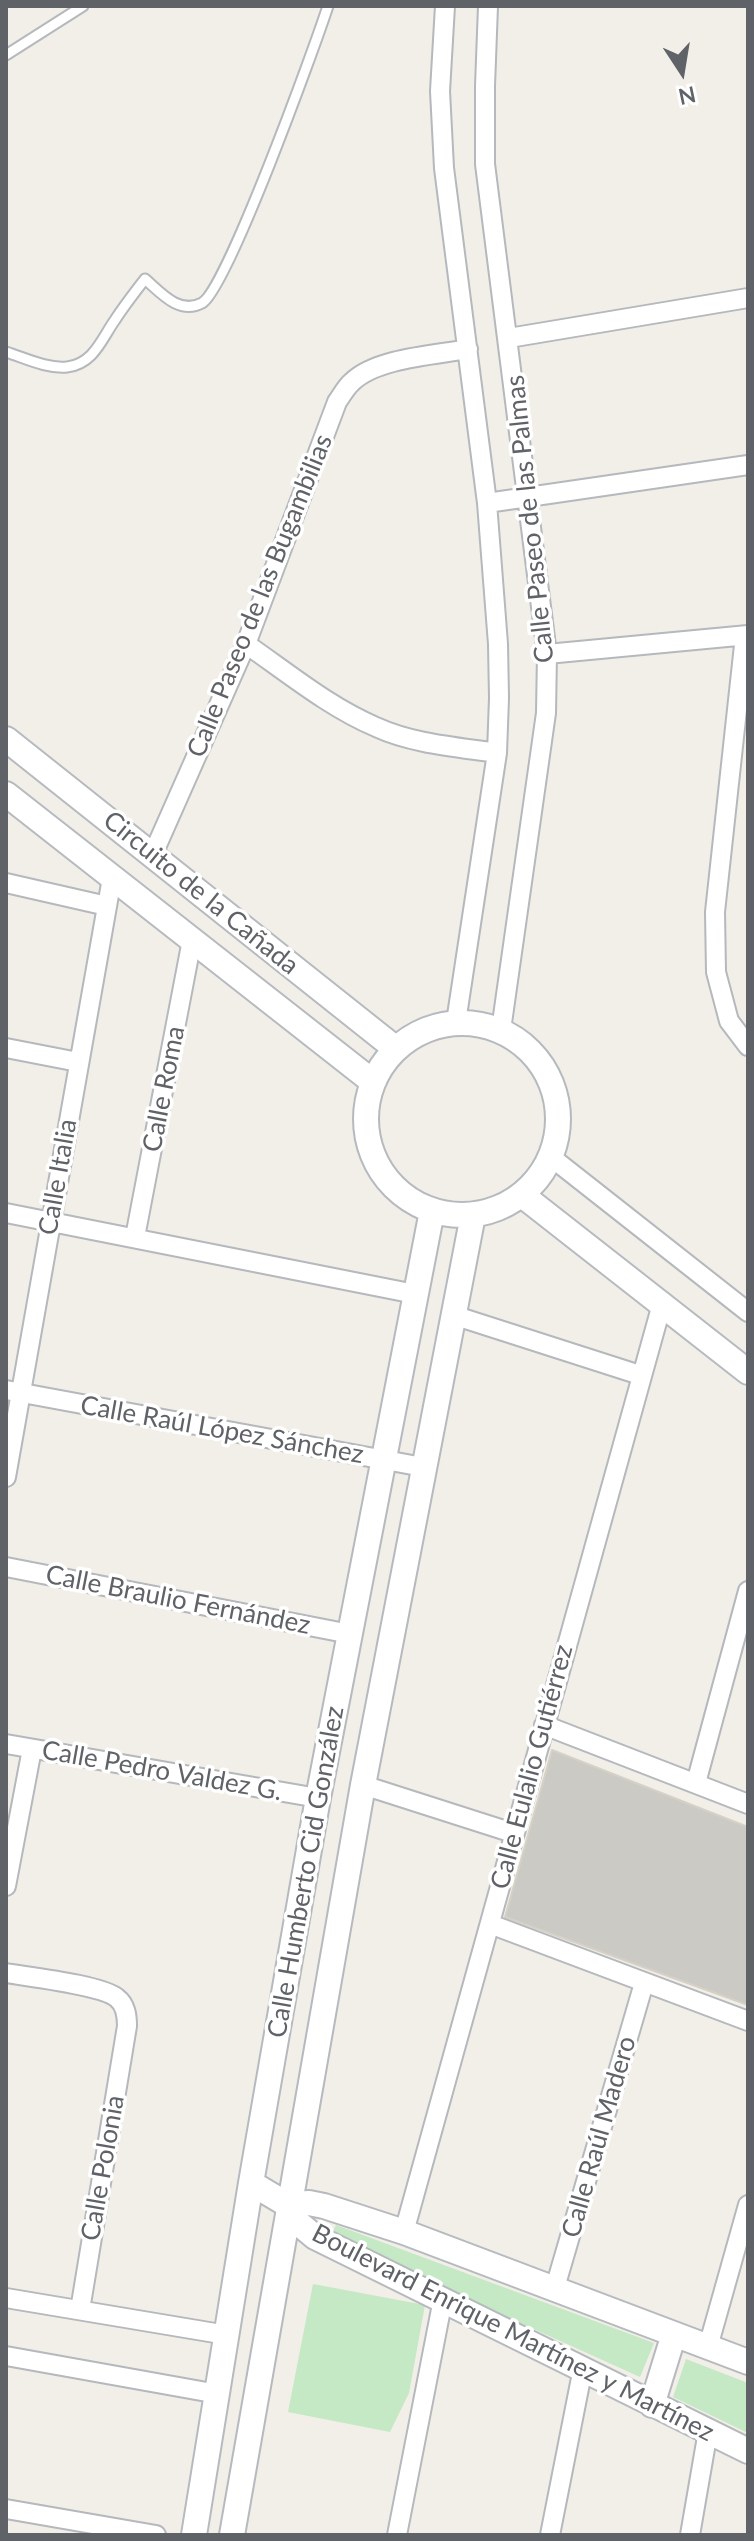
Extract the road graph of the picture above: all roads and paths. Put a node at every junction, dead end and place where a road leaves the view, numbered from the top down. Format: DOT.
graph roads {
  1 [pos="83,6"];
  2 [pos="328,6"];
  3 [pos="445,6"];
  4 [pos="488,6"];
  5 [pos="6,55"];
  6 [pos="748,298"];
  7 [pos="509,338"];
  8 [pos="468,349"];
  9 [pos="6,352"];
  10 [pos="748,465"];
  11 [pos="529,496"];
  12 [pos="487,503"];
  13 [pos="746,636"];
  14 [pos="246,644"];
  15 [pos="547,654"];
  16 [pos="6,739"];
  17 [pos="497,753"];
  18 [pos="6,794"];
  19 [pos="153,854"];
  20 [pos="112,878"];
  21 [pos="6,883"];
  22 [pos="107,906"];
  23 [pos="192,940"];
  24 [pos="456,1022"];
  25 [pos="501,1030"];
  26 [pos="748,1046"];
  27 [pos="6,1048"];
  28 [pos="396,1049"];
  29 [pos="78,1062"];
  30 [pos="373,1082"];
  31 [pos="551,1157"];
  32 [pos="522,1195"];
  33 [pos="432,1211"];
  34 [pos="6,1213"];
  35 [pos="473,1215"];
  36 [pos="50,1222"];
  37 [pos="135,1237"];
  38 [pos="415,1294"];
  39 [pos="662,1304"];
  40 [pos="748,1312"];
  41 [pos="453,1315"];
  42 [pos="748,1372"];
  43 [pos="640,1375"];
  44 [pos="14,1392"];
  45 [pos="384,1460"];
  46 [pos="423,1467"];
  47 [pos="6,1477"];
  48 [pos="6,1567"];
  49 [pos="748,1591"];
  50 [pos="350,1634"];
  51 [pos="544,1725"];
  52 [pos="6,1744"];
  53 [pos="32,1749"];
  54 [pos="696,1783"];
  55 [pos="363,1785"];
  56 [pos="318,1798"];
  57 [pos="748,1804"];
  58 [pos="513,1833"];
  59 [pos="6,1886"];
  60 [pos="490,1924"];
  61 [pos="294,1932"];
  62 [pos="336,1942"];
  63 [pos="6,1973"];
  64 [pos="644,1983"];
  65 [pos="748,2021"];
  66 [pos="251,2183"];
  67 [pos="288,2205"];
  68 [pos="748,2205"];
  69 [pos="404,2232"];
  70 [pos="554,2291"];
  71 [pos="6,2298"];
  72 [pos="443,2299"];
  73 [pos="80,2310"];
  74 [pos="674,2334"];
  75 [pos="227,2335"];
  76 [pos="708,2347"];
  77 [pos="6,2356"];
  78 [pos="748,2362"];
  79 [pos="583,2368"];
  80 [pos="218,2394"];
  81 [pos="652,2405"];
  82 [pos="708,2431"];
  83 [pos="748,2451"];
  84 [pos="6,2509"];
  85 [pos="156,2535"];
  86 [pos="194,2535"];
  87 [pos="232,2535"];
  88 [pos="397,2535"];
  89 [pos="550,2535"];
  90 [pos="690,2535"];
  1 -- 5 [label="lane"];
  2 -- 9 [label="lane"];
  3 -- 8 [label="street, Calle Paseo de las Palmas"];
  4 -- 7 [label="street, Calle Paseo de las Palmas"];
  6 -- 7 [label="street"];
  7 -- 11 [label="street, Calle Paseo de las Palmas"];
  8 -- 12 [label="street, Calle Paseo de las Palmas"];
  8 -- 14 [label="street, Calle Paseo de las Bugambilias"];
  10 -- 11 [label="street"];
  11 -- 12 [label="street"];
  11 -- 15 [label="street, Calle Paseo de las Palmas"];
  12 -- 17 [label="street, Calle Paseo de las Palmas"];
  13 -- 15 [label="street"];
  13 -- 26 [label="street"];
  14 -- 17 [label="street"];
  14 -- 19 [label="street, Calle Paseo de las Bugambilias"];
  15 -- 25 [label="street, Calle Paseo de las Palmas"];
  16 -- 19 [label="street, Circuito de la Cañada"];
  17 -- 24 [label="street, Calle Paseo de las Palmas"];
  18 -- 20 [label="street, Circuito de la Cañada"];
  19 -- 28 [label="street, Circuito de la Cañada"];
  20 -- 22 [label="street, Calle Italia"];
  20 -- 23 [label="street, Circuito de la Cañada"];
  21 -- 22 [label="street"];
  22 -- 29 [label="street, Calle Italia"];
  23 -- 30 [label="street, Circuito de la Cañada"];
  23 -- 37 [label="street, Calle Roma"];
  24 -- 25 [label="street"];
  24 -- 28 [label="street"];
  25 -- 31 [label="street"];
  27 -- 29 [label="street"];
  28 -- 30 [label="street"];
  29 -- 36 [label="street, Calle Italia"];
  30 -- 33 [label="street"];
  31 -- 32 [label="street"];
  31 -- 40 [label="street"];
  32 -- 35 [label="street"];
  32 -- 39 [label="street"];
  33 -- 35 [label="street"];
  33 -- 38 [label="street, Calle Humberto Cid González"];
  34 -- 36 [label="street"];
  35 -- 41 [label="street, Calle Humberto Cid González"];
  36 -- 37 [label="street"];
  36 -- 44 [label="street, Calle Italia"];
  37 -- 38 [label="street"];
  38 -- 45 [label="street, Calle Humberto Cid González"];
  39 -- 42 [label="street"];
  39 -- 43 [label="street, Calle Eulalio Gutiérrez"];
  41 -- 43 [label="street"];
  41 -- 46 [label="street, Calle Humberto Cid González"];
  43 -- 51 [label="street, Calle Eulalio Gutiérrez"];
  44 -- 45 [label="street, Calle Raúl López Sánchez"];
  44 -- 47 [label="street, Calle Italia"];
  45 -- 46 [label="street, Calle Raúl López Sánchez"];
  45 -- 50 [label="street, Calle Humberto Cid González"];
  46 -- 55 [label="street, Calle Humberto Cid González"];
  48 -- 50 [label="street, Calle Braulio Fernández"];
  49 -- 54 [label="street"];
  50 -- 56 [label="street, Calle Humberto Cid González"];
  51 -- 54 [label="street"];
  51 -- 58 [label="street, Calle Eulalio Gutiérrez"];
  52 -- 53 [label="street, Calle Pedro Valdez G."];
  53 -- 56 [label="street, Calle Pedro Valdez G."];
  53 -- 59 [label="street"];
  54 -- 57 [label="street"];
  55 -- 58 [label="street"];
  55 -- 62 [label="street, Calle Humberto Cid González"];
  56 -- 61 [label="street, Calle Humberto Cid González"];
  58 -- 60 [label="street, Calle Eulalio Gutiérrez"];
  60 -- 64 [label="street"];
  60 -- 69 [label="street, Calle Eulalio Gutiérrez"];
  61 -- 62 [label="street"];
  61 -- 66 [label="street, Calle Humberto Cid González"];
  62 -- 67 [label="street, Calle Humberto Cid González"];
  63 -- 73 [label="street, Calle Polonia"];
  64 -- 65 [label="street"];
  64 -- 70 [label="street, Calle Raúl Madero"];
  66 -- 67 [label="street, Boulevard Enrique Martínez y Martínez"];
  66 -- 75 [label="street, Calle Humberto Cid González"];
  67 -- 69 [label="street, Boulevard Enrique Martínez y Martínez"];
  67 -- 72 [label="street, Boulevard Enrique Martínez y Martínez"];
  67 -- 87 [label="street, Calle Humberto Cid González"];
  68 -- 76 [label="street"];
  69 -- 70 [label="street, Boulevard Enrique Martínez y Martínez"];
  70 -- 74 [label="street, Boulevard Enrique Martínez y Martínez"];
  71 -- 73 [label="street"];
  72 -- 79 [label="street, Boulevard Enrique Martínez y Martínez"];
  72 -- 88 [label="street"];
  73 -- 75 [label="street"];
  74 -- 76 [label="street, Boulevard Enrique Martínez y Martínez"];
  74 -- 81 [label="street"];
  75 -- 80 [label="street, Calle Humberto Cid González"];
  76 -- 78 [label="street, Boulevard Enrique Martínez y Martínez"];
  77 -- 80 [label="street"];
  79 -- 81 [label="street, Boulevard Enrique Martínez y Martínez"];
  79 -- 89 [label="street"];
  80 -- 86 [label="street, Calle Humberto Cid González"];
  81 -- 82 [label="street, Boulevard Enrique Martínez y Martínez"];
  82 -- 83 [label="street, Boulevard Enrique Martínez y Martínez"];
  82 -- 90 [label="street"];
  84 -- 85 [label="street"];
}
